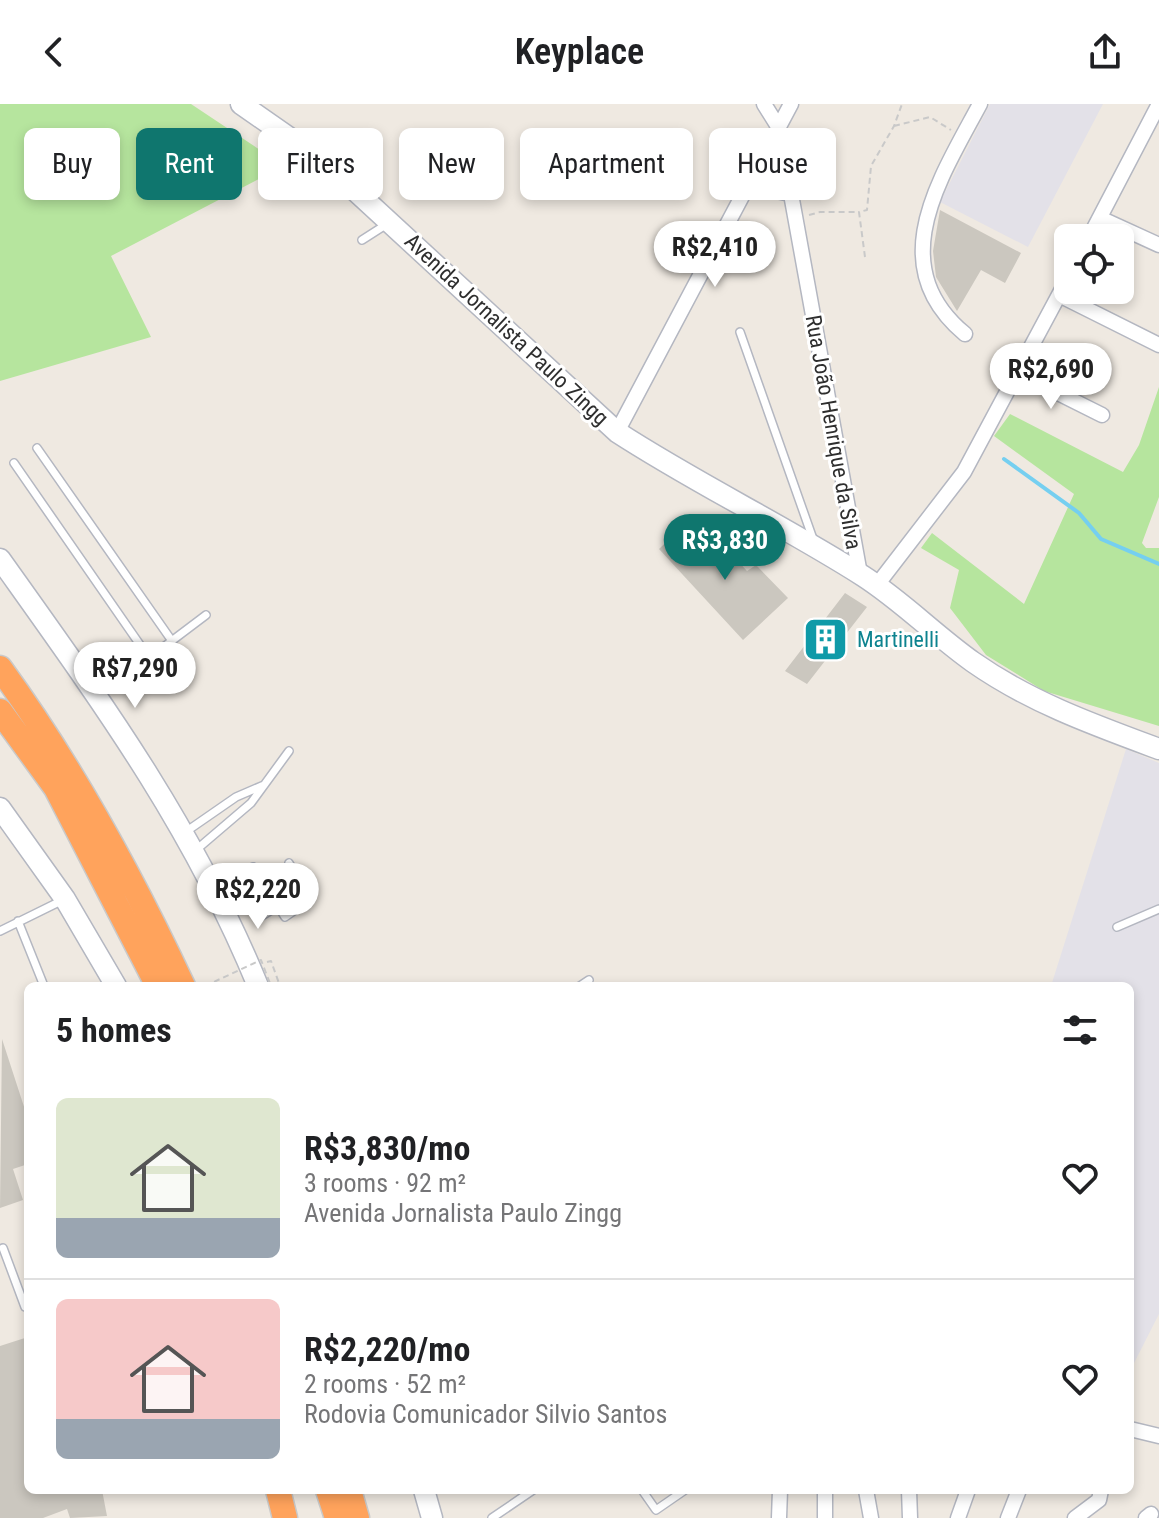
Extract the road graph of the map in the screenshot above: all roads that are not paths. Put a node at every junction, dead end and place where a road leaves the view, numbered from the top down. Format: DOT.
graph roads {
  1 [pos="241,104"];
  2 [pos="764,104"];
  3 [pos="791,104"];
  4 [pos="980,104"];
  5 [pos="1159,104"];
  6 [pos="779,128"];
  7 [pos="1143,134"];
  8 [pos="1159,142"];
  9 [pos="741,200"];
  10 [pos="791,200"];
  11 [pos="1100,218"];
  12 [pos="391,221"];
  13 [pos="1097,224"];
  14 [pos="362,240"];
  15 [pos="1159,245"];
  16 [pos="1054,304"];
  17 [pos="1077,304"];
  18 [pos="740,332"];
  19 [pos="965,334"];
  20 [pos="1159,345"];
  21 [pos="1018,373"];
  22 [pos="1102,415"];
  23 [pos="617,432"];
  24 [pos="37,448"];
  25 [pos="14,463"];
  26 [pos="816,549"];
  27 [pos="0,559"];
  28 [pos="868,580"];
  29 [pos="206,615"];
  30 [pos="172,641"];
  31 [pos="0,668"];
  32 [pos="0,711"];
  33 [pos="1159,749"];
  34 [pos="289,751"];
  35 [pos="264,785"];
  36 [pos="0,808"];
  37 [pos="190,842"];
  38 [pos="289,863"];
  39 [pos="253,867"];
  40 [pos="65,899"];
  41 [pos="278,906"];
  42 [pos="1159,909"];
  43 [pos="260,917"];
  44 [pos="18,921"];
  45 [pos="1117,927"];
  46 [pos="0,931"];
  47 [pos="589,980"];
  48 [pos="42,982"];
  49 [pos="114,982"];
  50 [pos="156,982"];
  51 [pos="181,982"];
  52 [pos="256,982"];
  53 [pos="586,982"];
  54 [pos="3,1248"];
  55 [pos="24,1304"];
  56 [pos="1134,1430"];
  57 [pos="1159,1436"];
  58 [pos="273,1494"];
  59 [pos="279,1494"];
  60 [pos="329,1494"];
  61 [pos="350,1494"];
  62 [pos="425,1494"];
  63 [pos="528,1494"];
  64 [pos="645,1494"];
  65 [pos="679,1494"];
  66 [pos="780,1494"];
  67 [pos="825,1494"];
  68 [pos="867,1494"];
  69 [pos="909,1494"];
  70 [pos="967,1494"];
  71 [pos="1017,1494"];
  72 [pos="1100,1494"];
  73 [pos="498,1516"];
  74 [pos="283,1518"];
  75 [pos="337,1518"];
  76 [pos="357,1518"];
  77 [pos="432,1518"];
  78 [pos="779,1518"];
  79 [pos="825,1518"];
  80 [pos="871,1518"];
  81 [pos="910,1518"];
  82 [pos="958,1518"];
  83 [pos="1008,1518"];
  84 [pos="1075,1518"];
  1 -- 12 [label="main road, Avenida Jornalista Paulo Zingg"];
  2 -- 6 [label="street, Rua João Henrique da Silva"];
  3 -- 6 [label="street"];
  4 -- 19 [label="street"];
  5 -- 7 [label="street"];
  7 -- 8 [label="street"];
  7 -- 11 [label="street"];
  9 -- 23 [label="street"];
  10 -- 28 [label="street, Rua João Henrique da Silva"];
  11 -- 13 [label="street"];
  11 -- 15 [label="street"];
  12 -- 14 [label="lane"];
  12 -- 23 [label="main road, Avenida Jornalista Paulo Zingg"];
  16 -- 21 [label="street"];
  17 -- 20 [label="street"];
  18 -- 26 [label="lane"];
  21 -- 22 [label="street"];
  21 -- 28 [label="street"];
  23 -- 26 [label="main road, Avenida Jornalista Paulo Zingg"];
  24 -- 30 [label="lane"];
  25 -- 30 [label="lane"];
  26 -- 28 [label="main road, Avenida Jornalista Paulo Zingg"];
  27 -- 37 [label="main road"];
  28 -- 33 [label="main road, Avenida Jornalista Paulo Zingg"];
  29 -- 30 [label="lane"];
  31 -- 51 [label="highway"];
  32 -- 50 [label="highway"];
  34 -- 35 [label="lane"];
  35 -- 37 [label="lane"];
  35 -- 37 [label="lane"];
  36 -- 40 [label="main road"];
  37 -- 52 [label="main road"];
  38 -- 41 [label="lane"];
  39 -- 41 [label="lane"];
  40 -- 44 [label="lane"];
  40 -- 49 [label="main road"];
  41 -- 43 [label="lane"];
  42 -- 45 [label="lane"];
  44 -- 46 [label="lane"];
  44 -- 48 [label="lane"];
  47 -- 53 [label="lane"];
  54 -- 55 [label="lane"];
  56 -- 57 [label="street"];
  58 -- 74 [label="main road"];
  59 -- 74 [label="highway"];
  60 -- 75 [label="highway"];
  61 -- 76 [label="highway"];
  62 -- 77 [label="main road"];
  63 -- 73 [label="lane"];
  64 -- 65 [label="lane"];
  66 -- 78 [label="street"];
  67 -- 79 [label="street"];
  68 -- 80 [label="street"];
  69 -- 81 [label="street"];
  70 -- 82 [label="street"];
  71 -- 83 [label="street"];
  72 -- 84 [label="street"];
}
